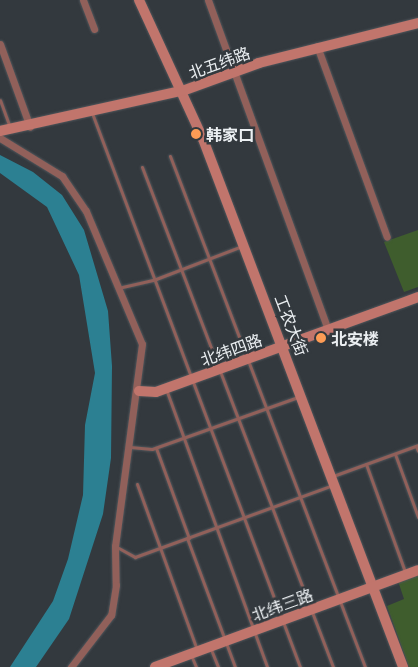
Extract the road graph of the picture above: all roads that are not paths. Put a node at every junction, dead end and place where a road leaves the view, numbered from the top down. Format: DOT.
graph roads {
  1 [pos="83,0"];
  2 [pos="139,0"];
  3 [pos="208,0"];
  4 [pos="418,22"];
  5 [pos="94,29"];
  6 [pos="0,44"];
  7 [pos="318,48"];
  8 [pos="232,71"];
  9 [pos="181,89"];
  10 [pos="0,100"];
  11 [pos="92,112"];
  12 [pos="30,127"];
  13 [pos="5,130"];
  14 [pos="0,138"];
  15 [pos="170,156"];
  16 [pos="142,167"];
  17 [pos="387,237"];
  18 [pos="244,246"];
  19 [pos="211,258"];
  20 [pos="183,269"];
  21 [pos="156,279"];
  22 [pos="117,288"];
  23 [pos="418,292"];
  24 [pos="418,297"];
  25 [pos="327,328"];
  26 [pos="285,343"];
  27 [pos="249,358"];
  28 [pos="220,369"];
  29 [pos="193,379"];
  30 [pos="165,389"];
  31 [pos="139,391"];
  32 [pos="302,395"];
  33 [pos="268,407"];
  34 [pos="239,418"];
  35 [pos="211,428"];
  36 [pos="184,438"];
  37 [pos="417,445"];
  38 [pos="130,447"];
  39 [pos="156,448"];
  40 [pos="418,451"];
  41 [pos="395,454"];
  42 [pos="366,464"];
  43 [pos="334,480"];
  44 [pos="137,484"];
  45 [pos="302,497"];
  46 [pos="273,507"];
  47 [pos="418,517"];
  48 [pos="245,518"];
  49 [pos="217,528"];
  50 [pos="188,538"];
  51 [pos="115,546"];
  52 [pos="161,548"];
  53 [pos="418,570"];
  54 [pos="406,574"];
  55 [pos="375,586"];
  56 [pos="340,599"];
  57 [pos="311,609"];
  58 [pos="283,620"];
  59 [pos="254,630"];
  60 [pos="225,641"];
  61 [pos="210,647"];
  62 [pos="194,653"];
  63 [pos="71,667"];
  64 [pos="156,667"];
  65 [pos="196,667"];
  66 [pos="218,667"];
  67 [pos="235,667"];
  68 [pos="267,667"];
  69 [pos="300,667"];
  70 [pos="333,667"];
  71 [pos="365,667"];
  72 [pos="403,667"];
  1 -- 5 [label="street"];
  2 -- 9 [label="street, 工农大街"];
  3 -- 8 [label="street"];
  4 -- 7 [label="street, 北五纬路"];
  6 -- 12 [label="street"];
  7 -- 8 [label="street, 北五纬路"];
  7 -- 17 [label="street"];
  8 -- 9 [label="street, 北五纬路"];
  8 -- 25 [label="street"];
  9 -- 11 [label="street, 北五纬路"];
  9 -- 18 [label="street, 工农大街"];
  9 -- 26 [label="street, 工农大街"];
  10 -- 13 [label="lane"];
  11 -- 12 [label="street, 北五纬路"];
  11 -- 21 [label="lane"];
  12 -- 13 [label="street, 北五纬路"];
  14 -- 22 [label="street"];
  15 -- 19 [label="lane"];
  16 -- 20 [label="lane"];
  18 -- 19 [label="lane"];
  18 -- 26 [label="street, 工农大街"];
  19 -- 20 [label="lane"];
  19 -- 27 [label="lane"];
  20 -- 21 [label="lane"];
  20 -- 28 [label="lane"];
  21 -- 22 [label="lane"];
  21 -- 29 [label="lane"];
  22 -- 31 [label="street"];
  23 -- 25 [label="street, 北纬四路"];
  24 -- 25 [label="street, 北纬四路"];
  25 -- 26 [label="street, 北纬四路"];
  26 -- 27 [label="street, 北纬四路"];
  26 -- 32 [label="street, 工农大街"];
  27 -- 28 [label="street, 北纬四路"];
  27 -- 33 [label="lane"];
  28 -- 29 [label="street, 北纬四路"];
  28 -- 34 [label="lane"];
  29 -- 30 [label="street, 北纬四路"];
  29 -- 35 [label="lane"];
  30 -- 31 [label="street, 北纬四路"];
  30 -- 36 [label="lane"];
  31 -- 38 [label="street"];
  32 -- 33 [label="lane"];
  32 -- 43 [label="street, 工农大街"];
  33 -- 34 [label="lane"];
  33 -- 45 [label="lane"];
  34 -- 35 [label="lane"];
  34 -- 46 [label="lane"];
  35 -- 36 [label="lane"];
  35 -- 48 [label="lane"];
  36 -- 39 [label="lane"];
  36 -- 49 [label="lane"];
  37 -- 40 [label="lane"];
  37 -- 41 [label="lane"];
  38 -- 39 [label="lane"];
  38 -- 51 [label="street"];
  39 -- 50 [label="lane"];
  41 -- 42 [label="lane"];
  41 -- 47 [label="lane"];
  42 -- 43 [label="lane"];
  42 -- 54 [label="lane"];
  43 -- 45 [label="lane"];
  43 -- 55 [label="street, 工农大街"];
  44 -- 52 [label="lane"];
  45 -- 46 [label="lane"];
  45 -- 56 [label="lane"];
  46 -- 48 [label="lane"];
  46 -- 57 [label="lane"];
  48 -- 49 [label="lane"];
  48 -- 58 [label="lane"];
  49 -- 50 [label="lane"];
  49 -- 59 [label="lane"];
  50 -- 52 [label="lane"];
  50 -- 60 [label="lane"];
  51 -- 52 [label="lane"];
  51 -- 63 [label="street"];
  52 -- 62 [label="lane"];
  53 -- 54 [label="street, 北纬三路"];
  54 -- 55 [label="street, 北纬三路"];
  55 -- 56 [label="street, 北纬三路"];
  55 -- 72 [label="street, 工农大街"];
  56 -- 57 [label="street, 北纬三路"];
  56 -- 71 [label="lane"];
  57 -- 58 [label="street, 北纬三路"];
  57 -- 70 [label="lane"];
  58 -- 59 [label="street, 北纬三路"];
  58 -- 69 [label="lane"];
  59 -- 60 [label="street, 北纬三路"];
  59 -- 68 [label="lane"];
  60 -- 61 [label="street, 北纬三路"];
  60 -- 67 [label="lane"];
  61 -- 62 [label="street, 北纬三路"];
  61 -- 66 [label="lane"];
  62 -- 64 [label="street, 北纬三路"];
  62 -- 65 [label="lane"];
}
